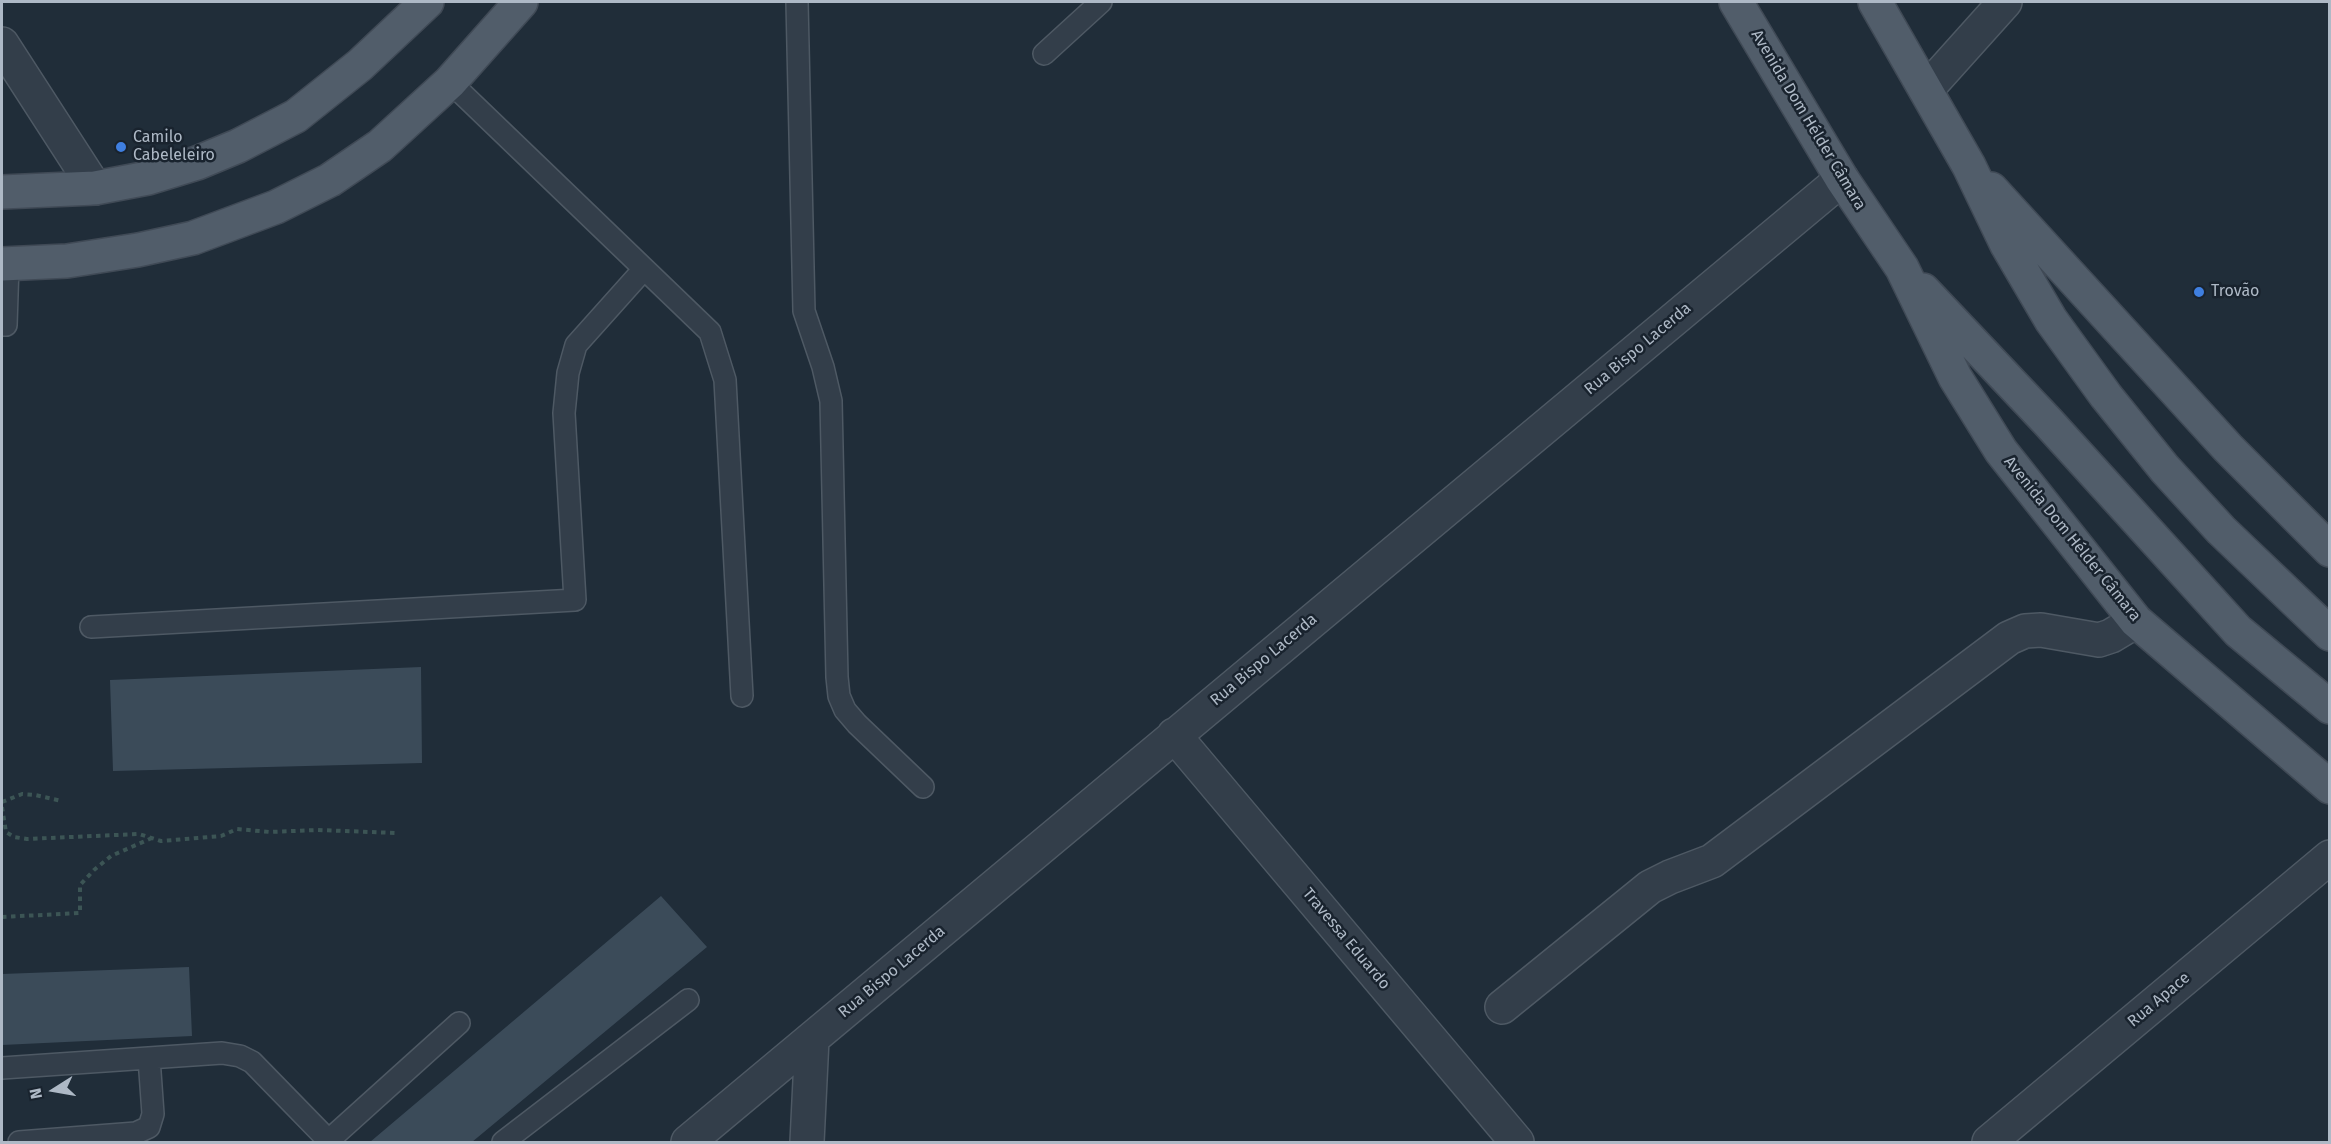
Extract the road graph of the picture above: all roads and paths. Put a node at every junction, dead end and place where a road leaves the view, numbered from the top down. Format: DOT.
graph roads {
  1 [pos="427,2"];
  2 [pos="521,2"];
  3 [pos="797,2"];
  4 [pos="1101,2"];
  5 [pos="1736,2"];
  6 [pos="1875,2"];
  7 [pos="2005,2"];
  8 [pos="2,45"];
  9 [pos="1044,54"];
  10 [pos="450,82"];
  11 [pos="1926,90"];
  12 [pos="1969,166"];
  13 [pos="1842,179"];
  14 [pos="95,188"];
  15 [pos="2,192"];
  16 [pos="5,265"];
  17 [pos="644,268"];
  18 [pos="1902,268"];
  19 [pos="2,325"];
  20 [pos="2330,550"];
  21 [pos="2136,621"];
  22 [pos="91,627"];
  23 [pos="2330,634"];
  24 [pos="742,696"];
  25 [pos="2330,708"];
  26 [pos="1174,735"];
  27 [pos="923,787"];
  28 [pos="2330,787"];
  29 [pos="62,801"];
  30 [pos="2,802"];
  31 [pos="2,807"];
  32 [pos="397,833"];
  33 [pos="152,838"];
  34 [pos="2330,857"];
  35 [pos="2,917"];
  36 [pos="688,1000"];
  37 [pos="1502,1007"];
  38 [pos="459,1023"];
  39 [pos="812,1039"];
  40 [pos="149,1058"];
  41 [pos="2,1068"];
  42 [pos="329,1142"];
  43 [pos="19,1143"];
  44 [pos="503,1143"];
  45 [pos="688,1143"];
  46 [pos="807,1143"];
  47 [pos="1517,1143"];
  48 [pos="1989,1143"];
  1 -- 14 [label="main road"];
  2 -- 10 [label="main road"];
  3 -- 27 [label="lane"];
  4 -- 9 [label="lane"];
  5 -- 13 [label="main road, Avenida Dom Hélder Câmara"];
  6 -- 11 [label="main road"];
  7 -- 11 [label="street"];
  8 -- 14 [label="street"];
  10 -- 16 [label="main road"];
  10 -- 17 [label="lane"];
  11 -- 12 [label="main road"];
  12 -- 20 [label="main road"];
  12 -- 23 [label="main road"];
  13 -- 18 [label="main road, Avenida Dom Hélder Câmara"];
  13 -- 26 [label="street, Rua Bispo Lacerda"];
  14 -- 15 [label="main road"];
  16 -- 19 [label="lane"];
  17 -- 22 [label="lane"];
  17 -- 24 [label="lane"];
  18 -- 21 [label="main road, Avenida Dom Hélder Câmara"];
  18 -- 25 [label="main road, Avenida Dom Hélder Câmara"];
  21 -- 28 [label="main road, Avenida Dom Hélder Câmara"];
  21 -- 37 [label="street"];
  26 -- 39 [label="street, Rua Bispo Lacerda"];
  26 -- 47 [label="street, Travessa Eduardo"];
  29 -- 30 [label="path"];
  31 -- 33 [label="path"];
  32 -- 33 [label="path"];
  33 -- 35 [label="path"];
  34 -- 48 [label="street, Rua Apace"];
  36 -- 44 [label="lane"];
  38 -- 42 [label="lane"];
  39 -- 45 [label="street, Rua Bispo Lacerda"];
  39 -- 46 [label="street"];
  40 -- 41 [label="lane"];
  40 -- 42 [label="lane"];
  40 -- 43 [label="lane"];
}
